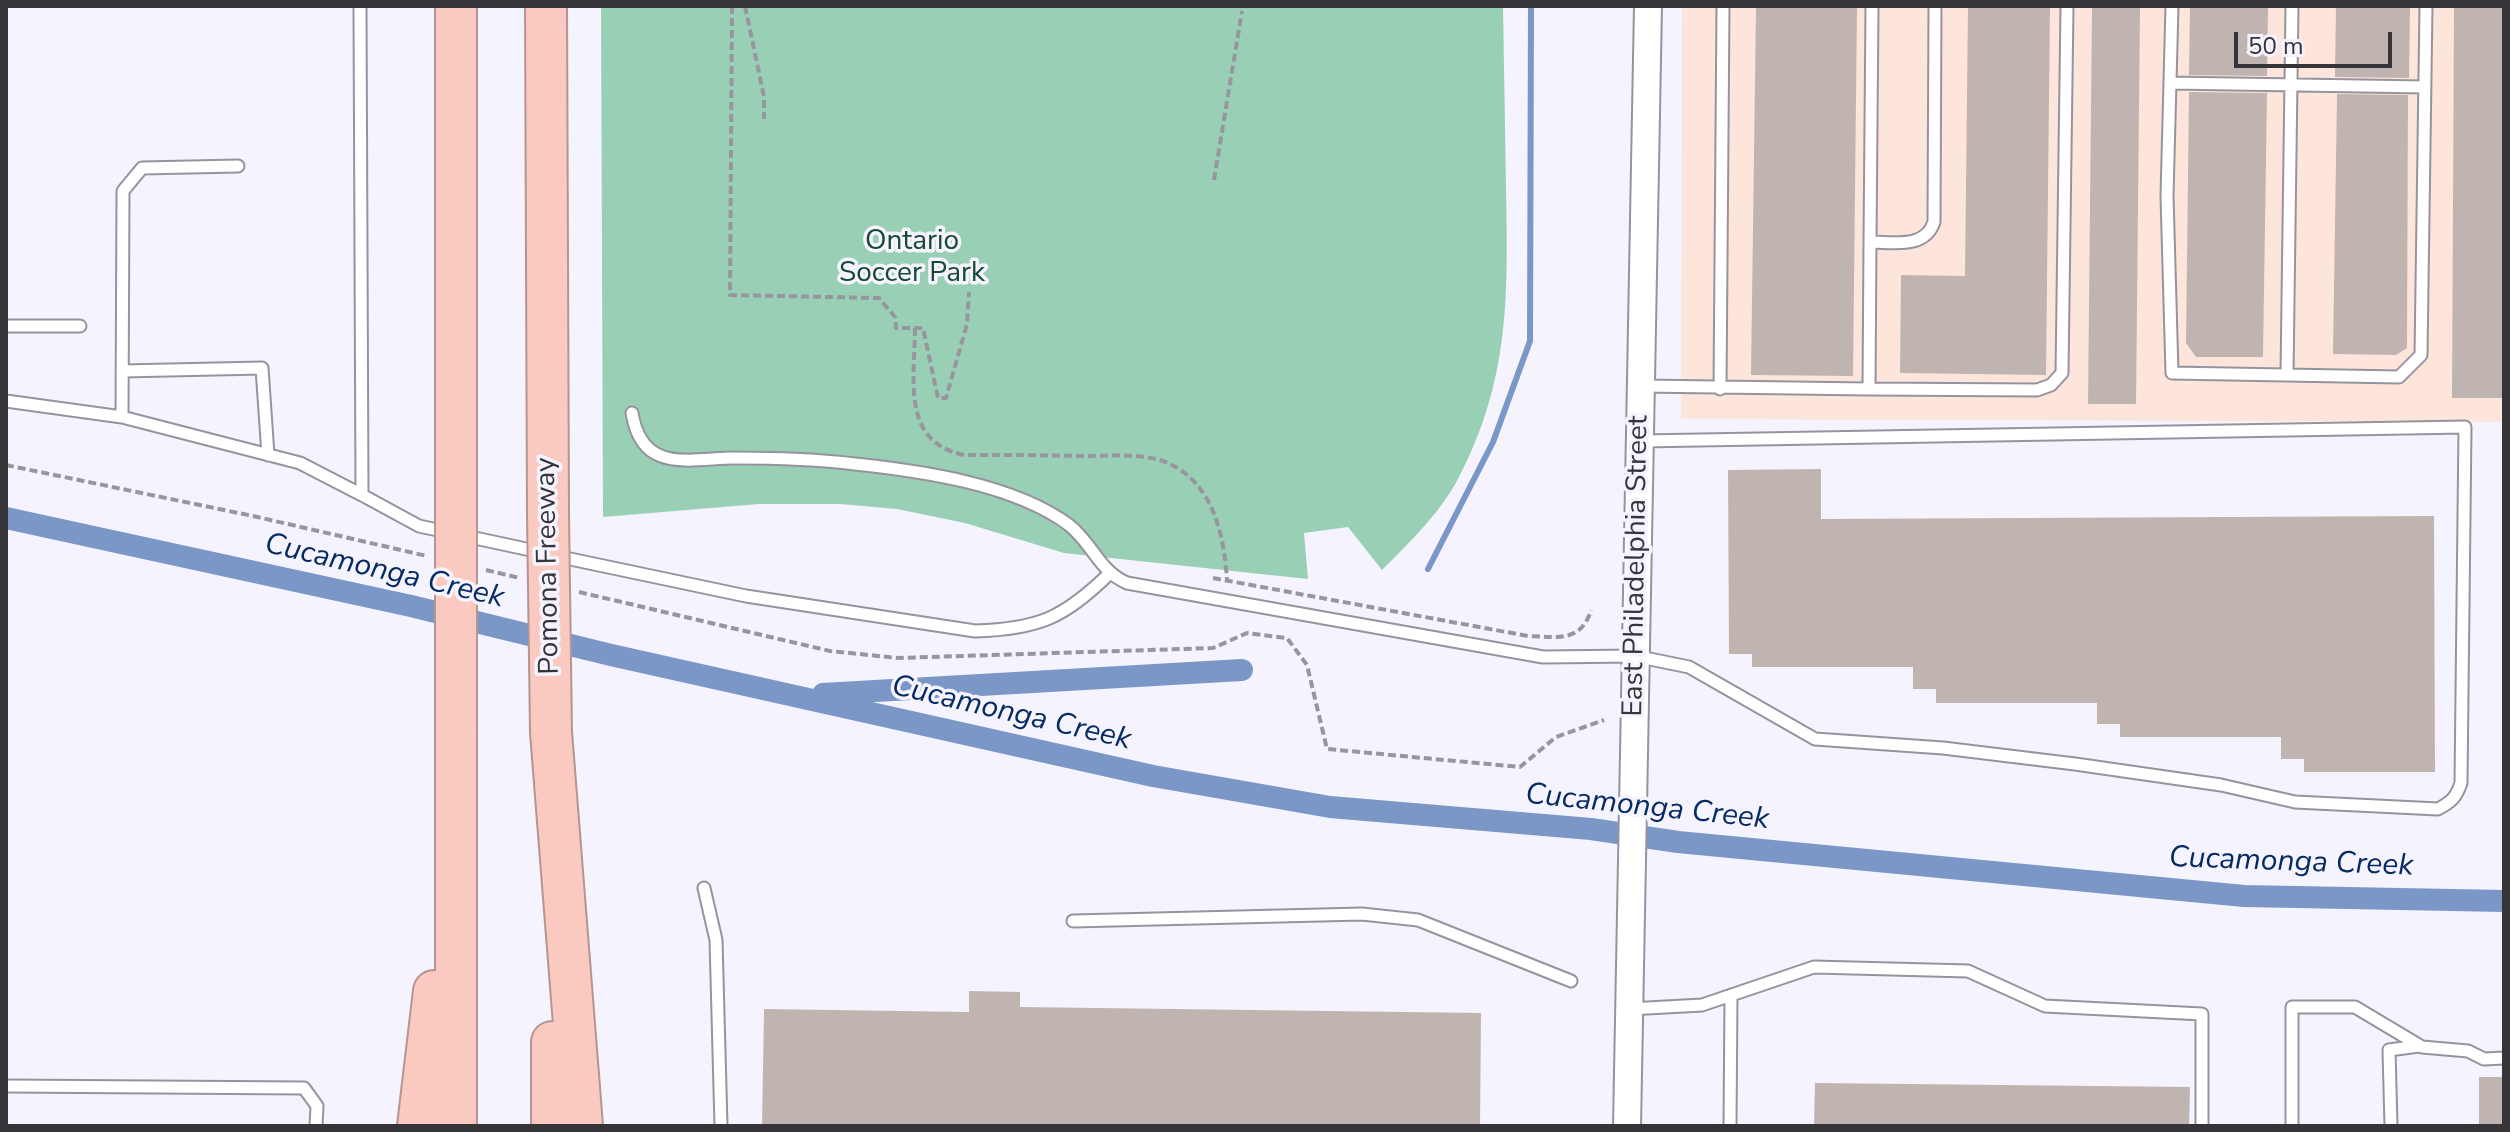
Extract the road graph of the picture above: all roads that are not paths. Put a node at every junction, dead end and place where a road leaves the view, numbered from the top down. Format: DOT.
graph roads {
  1 [pos="360,6"];
  2 [pos="456,6"];
  3 [pos="546,6"];
  4 [pos="1648,6"];
  5 [pos="1723,6"];
  6 [pos="1872,6"];
  7 [pos="1935,6"];
  8 [pos="2067,6"];
  9 [pos="2172,6"];
  10 [pos="2292,6"];
  11 [pos="2426,6"];
  12 [pos="2170,83"];
  13 [pos="2291,86"];
  14 [pos="2425,87"];
  15 [pos="238,166"];
  16 [pos="1870,242"];
  17 [pos="6,326"];
  18 [pos="80,326"];
  19 [pos="122,371"];
  20 [pos="2287,374"];
  21 [pos="1642,386"];
  22 [pos="1720,389"];
  23 [pos="1869,389"];
  24 [pos="6,401"];
  25 [pos="632,413"];
  26 [pos="122,417"];
  27 [pos="1641,441"];
  28 [pos="268,455"];
  29 [pos="362,495"];
  30 [pos="1108,575"];
  31 [pos="1635,656"];
  32 [pos="551,732"];
  33 [pos="456,809"];
  34 [pos="704,888"];
  35 [pos="1073,921"];
  36 [pos="1571,981"];
  37 [pos="1731,995"];
  38 [pos="1629,1009"];
  39 [pos="2419,1046"];
  40 [pos="2504,1058"];
  41 [pos="6,1086"];
  42 [pos="316,1126"];
  43 [pos="418,1126"];
  44 [pos="456,1126"];
  45 [pos="552,1126"];
  46 [pos="582,1126"];
  47 [pos="721,1126"];
  48 [pos="1627,1126"];
  49 [pos="1730,1126"];
  50 [pos="2202,1126"];
  51 [pos="2292,1126"];
  52 [pos="2391,1126"];
  1 -- 29 [label="lane"];
  2 -- 33 [label="highway, bridge"];
  3 -- 32 [label="highway, Pomona Freeway, bridge"];
  4 -- 21 [label="street, East Philadelphia Street"];
  5 -- 22 [label="lane"];
  6 -- 16 [label="lane"];
  7 -- 16 [label="lane"];
  8 -- 23 [label="lane"];
  9 -- 12 [label="lane"];
  10 -- 13 [label="lane"];
  11 -- 14 [label="lane"];
  12 -- 13 [label="lane"];
  12 -- 20 [label="lane"];
  13 -- 14 [label="lane"];
  13 -- 20 [label="lane"];
  14 -- 20 [label="lane"];
  15 -- 19 [label="lane"];
  16 -- 23 [label="lane"];
  17 -- 18 [label="lane"];
  19 -- 26 [label="lane"];
  19 -- 28 [label="lane"];
  21 -- 22 [label="lane"];
  21 -- 27 [label="street, East Philadelphia Street"];
  22 -- 23 [label="lane"];
  24 -- 26 [label="lane"];
  25 -- 30 [label="lane"];
  26 -- 28 [label="lane"];
  27 -- 31 [label="street, East Philadelphia Street"];
  27 -- 31 [label="lane"];
  28 -- 29 [label="lane"];
  29 -- 30 [label="lane"];
  30 -- 31 [label="lane"];
  31 -- 38 [label="street, East Philadelphia Street"];
  32 -- 45 [label="highway, Pomona Freeway"];
  32 -- 46 [label="highway"];
  33 -- 43 [label="highway"];
  33 -- 44 [label="highway"];
  34 -- 47 [label="lane"];
  35 -- 36 [label="lane"];
  37 -- 38 [label="lane"];
  37 -- 49 [label="lane"];
  37 -- 50 [label="lane"];
  38 -- 48 [label="street, East Philadelphia Street"];
  39 -- 40 [label="lane"];
  39 -- 51 [label="lane"];
  39 -- 52 [label="lane"];
  41 -- 42 [label="lane"];
}
